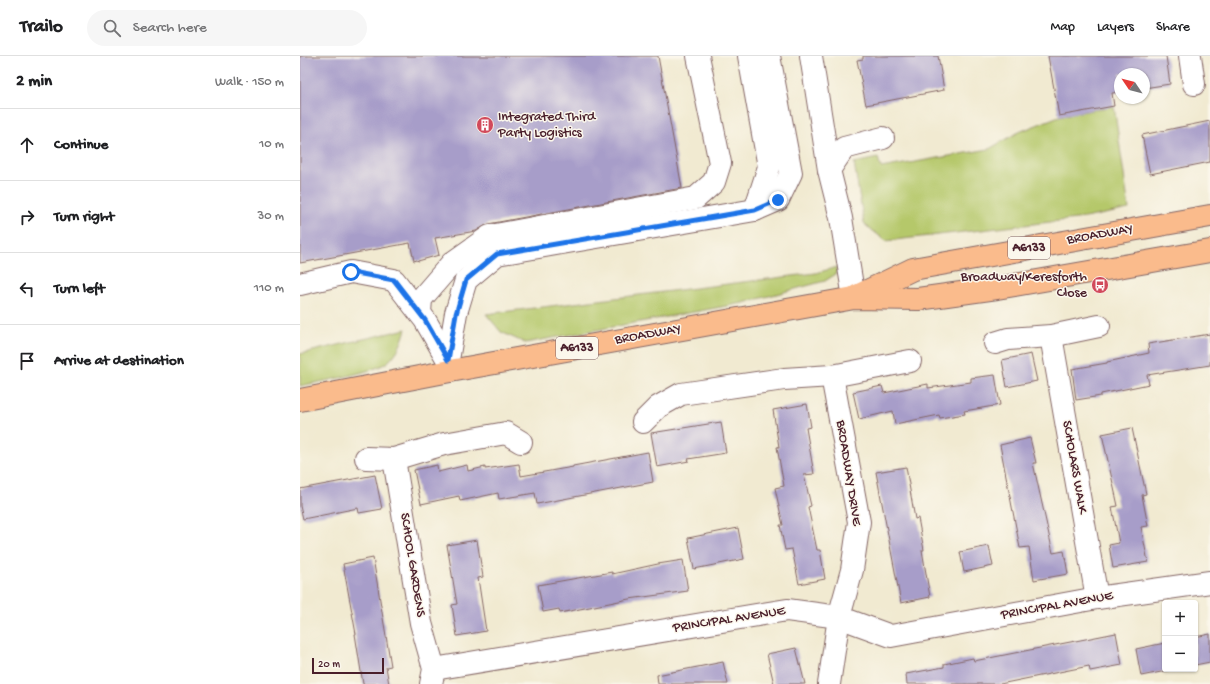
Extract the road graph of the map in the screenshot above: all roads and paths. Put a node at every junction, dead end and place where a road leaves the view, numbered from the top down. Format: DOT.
graph roads {
  1 [pos="698,56"];
  2 [pos="749,56"];
  3 [pos="769,56"];
  4 [pos="811,56"];
  5 [pos="1190,56"];
  6 [pos="1194,84"];
  7 [pos="883,138"];
  8 [pos="829,170"];
  9 [pos="755,210"];
  10 [pos="1210,216"];
  11 [pos="1210,251"];
  12 [pos="300,284"];
  13 [pos="854,298"];
  14 [pos="420,313"];
  15 [pos="1099,326"];
  16 [pos="1051,336"];
  17 [pos="995,343"];
  18 [pos="910,361"];
  19 [pos="449,366"];
  20 [pos="832,376"];
  21 [pos="300,400"];
  22 [pos="643,422"];
  23 [pos="521,442"];
  24 [pos="366,458"];
  25 [pos="394,459"];
  26 [pos="1210,582"];
  27 [pos="1097,598"];
  28 [pos="839,617"];
  29 [pos="433,677"];
  30 [pos="829,684"];
  1 -- 14 [label="street"];
  2 -- 9 [label="street"];
  3 -- 9 [label="street"];
  4 -- 8 [label="street"];
  5 -- 6 [label="street"];
  7 -- 8 [label="street"];
  8 -- 13 [label="street"];
  9 -- 19 [label="street"];
  10 -- 13 [label="highway, BROADWAY / A6133"];
  11 -- 13 [label="highway, BROADWAY / A6133"];
  12 -- 14 [label="street"];
  13 -- 19 [label="highway, BROADWAY / A6133"];
  14 -- 19 [label="street"];
  15 -- 16 [label="street"];
  16 -- 17 [label="street"];
  16 -- 27 [label="street, SCHOLARS WALK"];
  18 -- 20 [label="street"];
  19 -- 21 [label="highway, BROADWAY / A6133"];
  20 -- 22 [label="street"];
  20 -- 28 [label="street, BROADWAY DRIVE"];
  23 -- 25 [label="street"];
  24 -- 25 [label="street"];
  25 -- 29 [label="street, SCHOOL GARDENS"];
  26 -- 27 [label="street, PRINCIPAL AVENUE"];
  27 -- 28 [label="street, PRINCIPAL AVENUE"];
  28 -- 29 [label="street, PRINCIPAL AVENUE"];
  28 -- 30 [label="street, BROADWAY DRIVE"];
}
